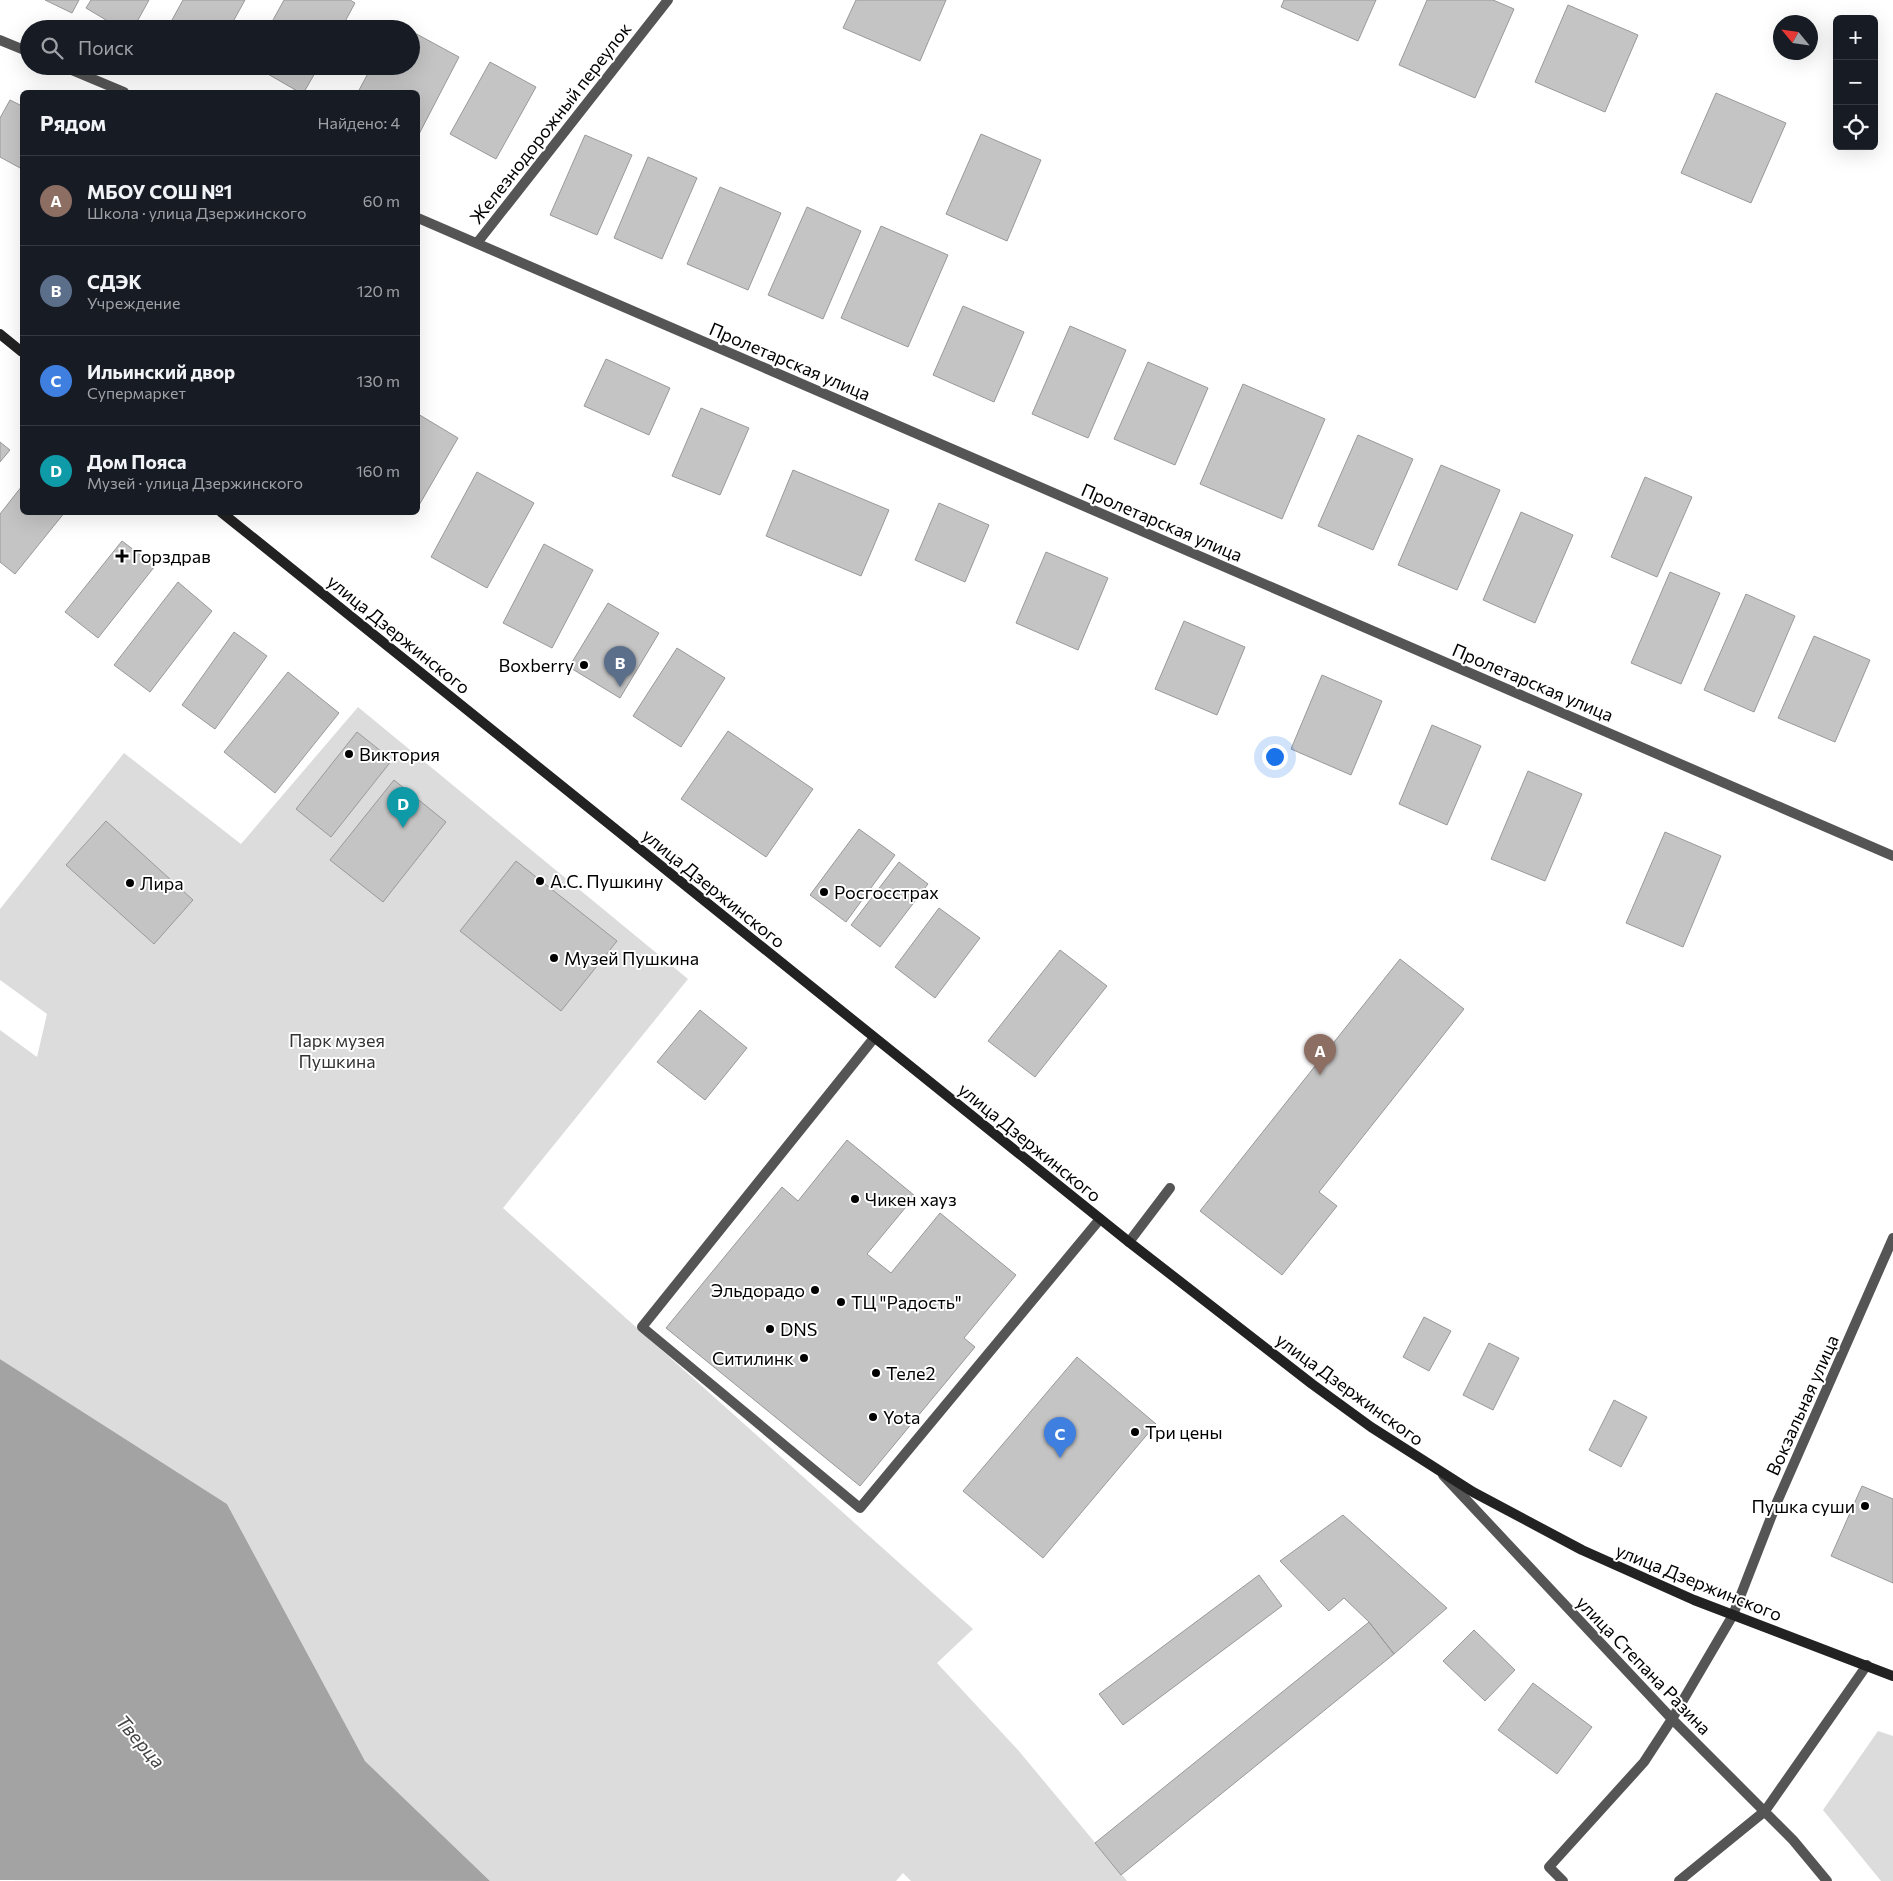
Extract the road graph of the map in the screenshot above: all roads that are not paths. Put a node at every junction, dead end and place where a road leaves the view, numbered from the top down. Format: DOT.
graph roads {
  1 [pos="668,0"];
  2 [pos="0,40"];
  3 [pos="20,48"];
  4 [pos="83,75"];
  5 [pos="119,90"];
  6 [pos="420,219"];
  7 [pos="477,243"];
  8 [pos="0,334"];
  9 [pos="20,350"];
  10 [pos="225,515"];
  11 [pos="1893,856"];
  12 [pos="874,1038"];
  13 [pos="1170,1188"];
  14 [pos="1100,1218"];
  15 [pos="1893,1238"];
  16 [pos="1129,1242"];
  17 [pos="1439,1471"];
  18 [pos="1733,1615"];
  19 [pos="1867,1665"];
  20 [pos="1893,1676"];
  21 [pos="1672,1719"];
  22 [pos="1765,1811"];
  23 [pos="1563,1881"];
  24 [pos="1679,1881"];
  25 [pos="1827,1881"];
  1 -- 7 [label="street, Железнодорожный переулок"];
  2 -- 3 [label="street"];
  4 -- 5 [label="street"];
  6 -- 7 [label="street, Пролетарская улица"];
  7 -- 11 [label="street, Пролетарская улица"];
  8 -- 9 [label="main road"];
  10 -- 12 [label="main road, улица Дзержинского"];
  12 -- 14 [label="main road, улица Дзержинского"];
  12 -- 14 [label="street"];
  13 -- 16 [label="street"];
  14 -- 16 [label="main road, улица Дзержинского"];
  15 -- 18 [label="street, Вокзальная улица"];
  16 -- 17 [label="main road, улица Дзержинского"];
  17 -- 18 [label="main road, улица Дзержинского"];
  17 -- 21 [label="street, улица Степана Разина"];
  18 -- 19 [label="main road, улица Дзержинского"];
  18 -- 21 [label="street, Вокзальная улица"];
  19 -- 20 [label="main road, улица Дзержинского"];
  19 -- 22 [label="street"];
  21 -- 22 [label="street, улица Степана Разина"];
  21 -- 23 [label="street, Вокзальная улица"];
  22 -- 24 [label="street"];
  22 -- 25 [label="street, улица Степана Разина"];
}
